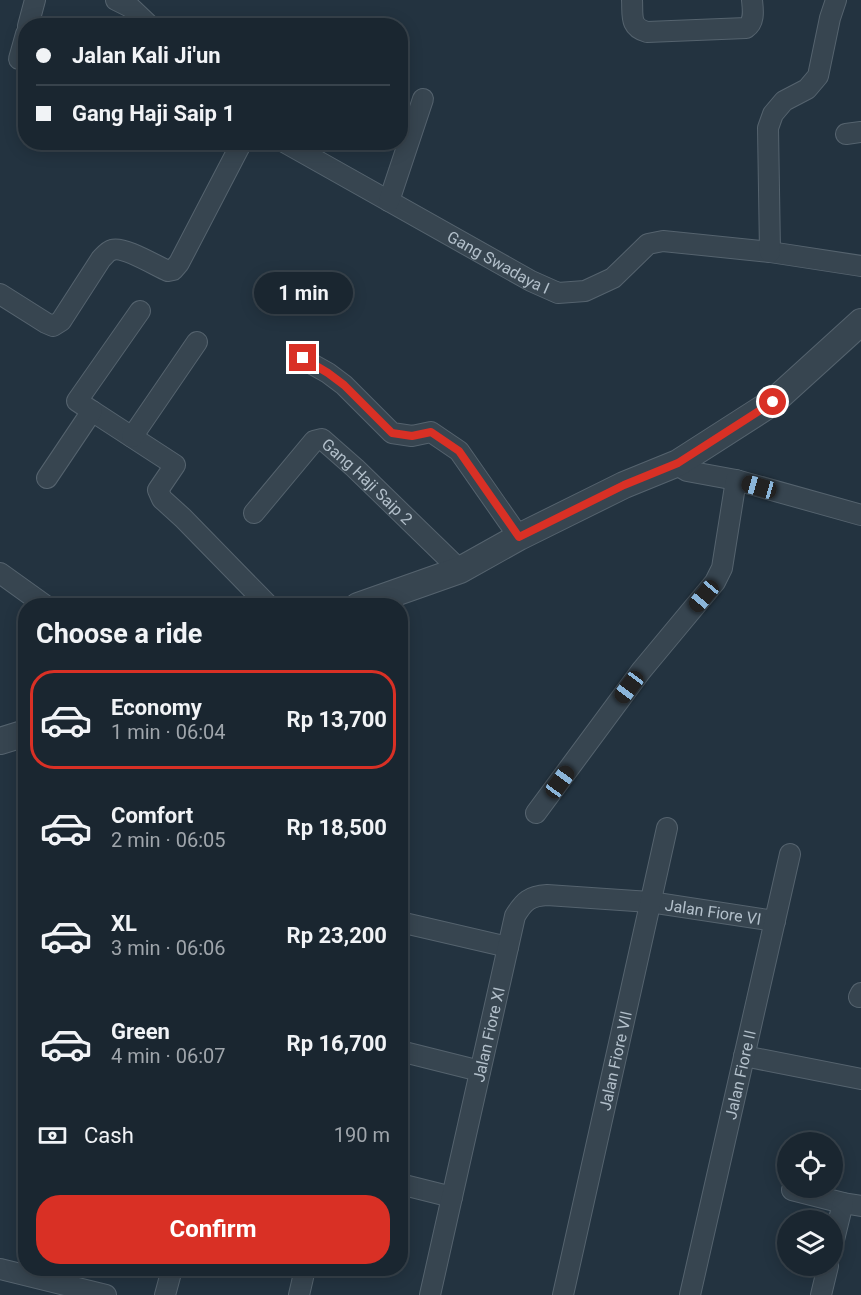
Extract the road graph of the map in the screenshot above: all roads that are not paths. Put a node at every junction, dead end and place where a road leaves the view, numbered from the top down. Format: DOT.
graph roads {
  1 [pos="35,0"];
  2 [pos="116,0"];
  3 [pos="632,0"];
  4 [pos="752,0"];
  5 [pos="836,0"];
  6 [pos="30,18"];
  7 [pos="142,18"];
  8 [pos="423,99"];
  9 [pos="408,144"];
  10 [pos="238,150"];
  11 [pos="298,150"];
  12 [pos="406,150"];
  13 [pos="389,201"];
  14 [pos="770,252"];
  15 [pos="861,266"];
  16 [pos="0,294"];
  17 [pos="140,312"];
  18 [pos="861,322"];
  19 [pos="196,342"];
  20 [pos="303,358"];
  21 [pos="92,411"];
  22 [pos="132,436"];
  23 [pos="678,463"];
  24 [pos="47,478"];
  25 [pos="736,480"];
  26 [pos="254,513"];
  27 [pos="861,515"];
  28 [pos="519,537"];
  29 [pos="460,570"];
  30 [pos="0,573"];
  31 [pos="35,598"];
  32 [pos="261,598"];
  33 [pos="381,598"];
  34 [pos="18,735"];
  35 [pos="0,741"];
  36 [pos="536,813"];
  37 [pos="667,828"];
  38 [pos="790,854"];
  39 [pos="650,902"];
  40 [pos="775,921"];
  41 [pos="408,924"];
  42 [pos="508,947"];
  43 [pos="408,1053"];
  44 [pos="744,1056"];
  45 [pos="480,1071"];
  46 [pos="861,1078"];
  47 [pos="408,1186"];
  48 [pos="452,1197"];
  49 [pos="824,1198"];
  50 [pos="852,1205"];
  51 [pos="843,1224"];
  52 [pos="0,1269"];
  53 [pos="18,1274"];
  54 [pos="23,1276"];
  55 [pos="170,1276"];
  56 [pos="303,1276"];
  57 [pos="826,1276"];
  58 [pos="40,1281"];
  59 [pos="106,1295"];
  60 [pos="165,1295"];
  61 [pos="299,1295"];
  62 [pos="430,1295"];
  63 [pos="563,1295"];
  64 [pos="690,1295"];
  65 [pos="821,1295"];
  1 -- 6 [label="street"];
  2 -- 7 [label="street"];
  3 -- 4 [label="street"];
  5 -- 14 [label="street"];
  8 -- 9 [label="street"];
  10 -- 16 [label="street"];
  11 -- 13 [label="street, Gang Swadaya I"];
  12 -- 13 [label="street"];
  13 -- 14 [label="street, Gang Swadaya I"];
  14 -- 15 [label="street, Gang Swadaya I"];
  17 -- 21 [label="street"];
  18 -- 23 [label="street"];
  19 -- 22 [label="street"];
  20 -- 28 [label="street"];
  21 -- 22 [label="street"];
  21 -- 24 [label="street"];
  22 -- 32 [label="street"];
  23 -- 25 [label="street"];
  23 -- 28 [label="street"];
  25 -- 27 [label="street"];
  25 -- 36 [label="street"];
  26 -- 29 [label="street, Gang Haji Saip 2"];
  28 -- 29 [label="street"];
  29 -- 33 [label="street"];
  30 -- 31 [label="street"];
  34 -- 35 [label="street"];
  37 -- 39 [label="street, Jalan Fiore VII"];
  38 -- 40 [label="street, Jalan Fiore II"];
  39 -- 40 [label="street, Jalan Fiore VI"];
  39 -- 42 [label="street, Jalan Fiore XI"];
  39 -- 63 [label="street, Jalan Fiore VII"];
  40 -- 44 [label="street, Jalan Fiore II"];
  41 -- 42 [label="street"];
  42 -- 45 [label="street, Jalan Fiore XI"];
  43 -- 45 [label="street"];
  44 -- 46 [label="street"];
  44 -- 64 [label="street, Jalan Fiore II"];
  45 -- 48 [label="street, Jalan Fiore XI"];
  47 -- 48 [label="street"];
  48 -- 62 [label="street, Jalan Fiore XI"];
  49 -- 50 [label="street"];
  50 -- 51 [label="street"];
  52 -- 53 [label="street"];
  54 -- 58 [label="street"];
  55 -- 60 [label="street"];
  56 -- 61 [label="street"];
  57 -- 65 [label="street"];
  58 -- 59 [label="street"];
}
